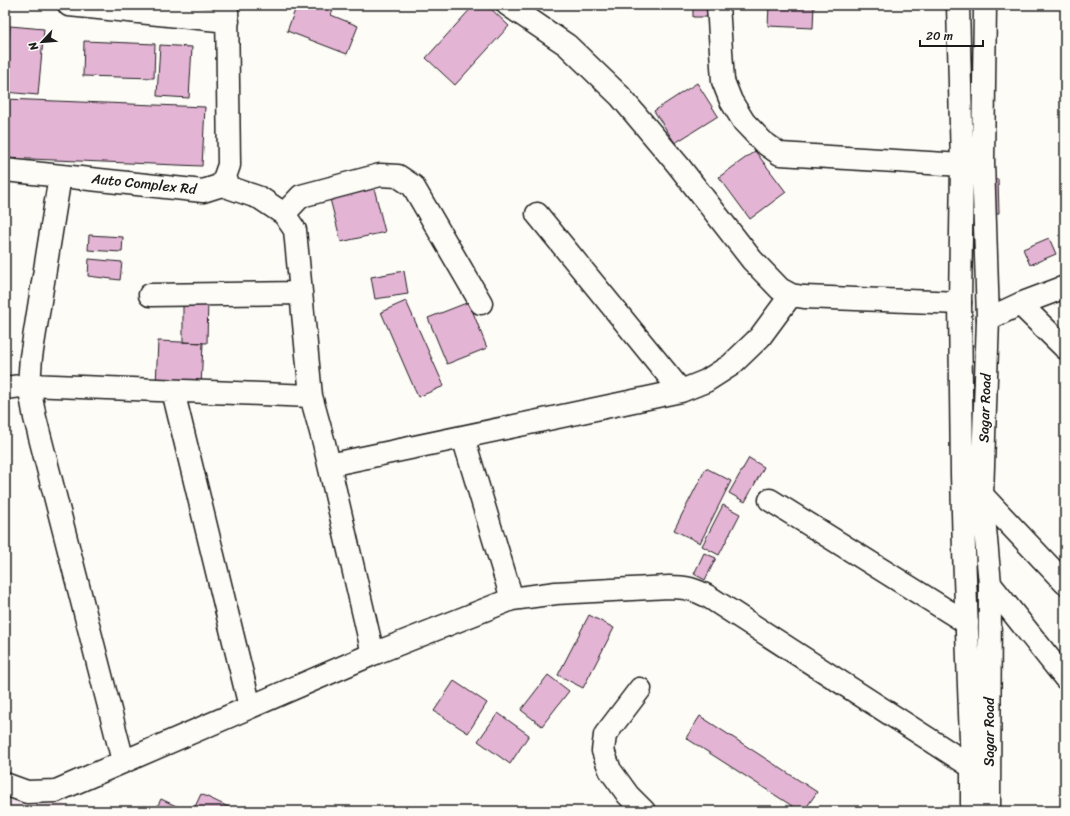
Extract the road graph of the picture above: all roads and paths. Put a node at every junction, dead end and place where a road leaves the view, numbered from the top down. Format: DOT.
graph roads {
  1 [pos="70,5"];
  2 [pos="508,5"];
  3 [pos="718,5"];
  4 [pos="958,5"];
  5 [pos="985,5"];
  6 [pos="228,13"];
  7 [pos="962,165"];
  8 [pos="5,170"];
  9 [pos="60,176"];
  10 [pos="222,185"];
  11 [pos="284,214"];
  12 [pos="537,214"];
  13 [pos="1065,287"];
  14 [pos="301,293"];
  15 [pos="150,295"];
  16 [pos="791,295"];
  17 [pos="481,303"];
  18 [pos="960,303"];
  19 [pos="1020,304"];
  20 [pos="988,319"];
  21 [pos="1065,348"];
  22 [pos="29,385"];
  23 [pos="5,388"];
  24 [pos="173,391"];
  25 [pos="681,391"];
  26 [pos="311,396"];
  27 [pos="463,437"];
  28 [pos="329,465"];
  29 [pos="982,495"];
  30 [pos="770,500"];
  31 [pos="1065,583"];
  32 [pos="990,584"];
  33 [pos="512,599"];
  34 [pos="967,623"];
  35 [pos="373,654"];
  36 [pos="1065,678"];
  37 [pos="640,689"];
  38 [pos="250,707"];
  39 [pos="124,761"];
  40 [pos="972,767"];
  41 [pos="5,784"];
  42 [pos="644,811"];
  43 [pos="972,811"];
  44 [pos="989,811"];
  1 -- 6 [label="main road"];
  2 -- 16 [label="main road"];
  3 -- 7 [label="main road"];
  4 -- 7 [label="main road, Sagar Road"];
  5 -- 20 [label="main road, Sagar Road"];
  6 -- 10 [label="main road"];
  7 -- 18 [label="main road, Sagar Road"];
  8 -- 9 [label="main road, Auto Complex Rd"];
  9 -- 10 [label="main road, Auto Complex Rd"];
  9 -- 22 [label="main road"];
  10 -- 11 [label="main road"];
  11 -- 14 [label="main road"];
  11 -- 17 [label="main road"];
  12 -- 25 [label="main road"];
  13 -- 19 [label="main road"];
  14 -- 15 [label="main road"];
  14 -- 26 [label="main road"];
  16 -- 18 [label="main road"];
  16 -- 25 [label="main road"];
  18 -- 34 [label="main road, Sagar Road"];
  19 -- 20 [label="main road"];
  19 -- 21 [label="main road"];
  20 -- 29 [label="main road, Sagar Road"];
  22 -- 23 [label="main road"];
  22 -- 24 [label="main road"];
  22 -- 39 [label="main road"];
  24 -- 26 [label="main road"];
  24 -- 38 [label="main road"];
  25 -- 27 [label="main road"];
  26 -- 28 [label="main road"];
  27 -- 28 [label="main road"];
  27 -- 33 [label="main road"];
  28 -- 35 [label="main road"];
  29 -- 31 [label="main road"];
  29 -- 32 [label="main road, Sagar Road"];
  30 -- 34 [label="main road"];
  32 -- 36 [label="main road"];
  32 -- 44 [label="main road, Sagar Road"];
  33 -- 35 [label="main road"];
  33 -- 40 [label="main road"];
  34 -- 40 [label="main road, Sagar Road"];
  35 -- 38 [label="main road"];
  37 -- 42 [label="main road"];
  38 -- 39 [label="main road"];
  39 -- 41 [label="main road"];
  40 -- 43 [label="main road, Sagar Road"];
}
